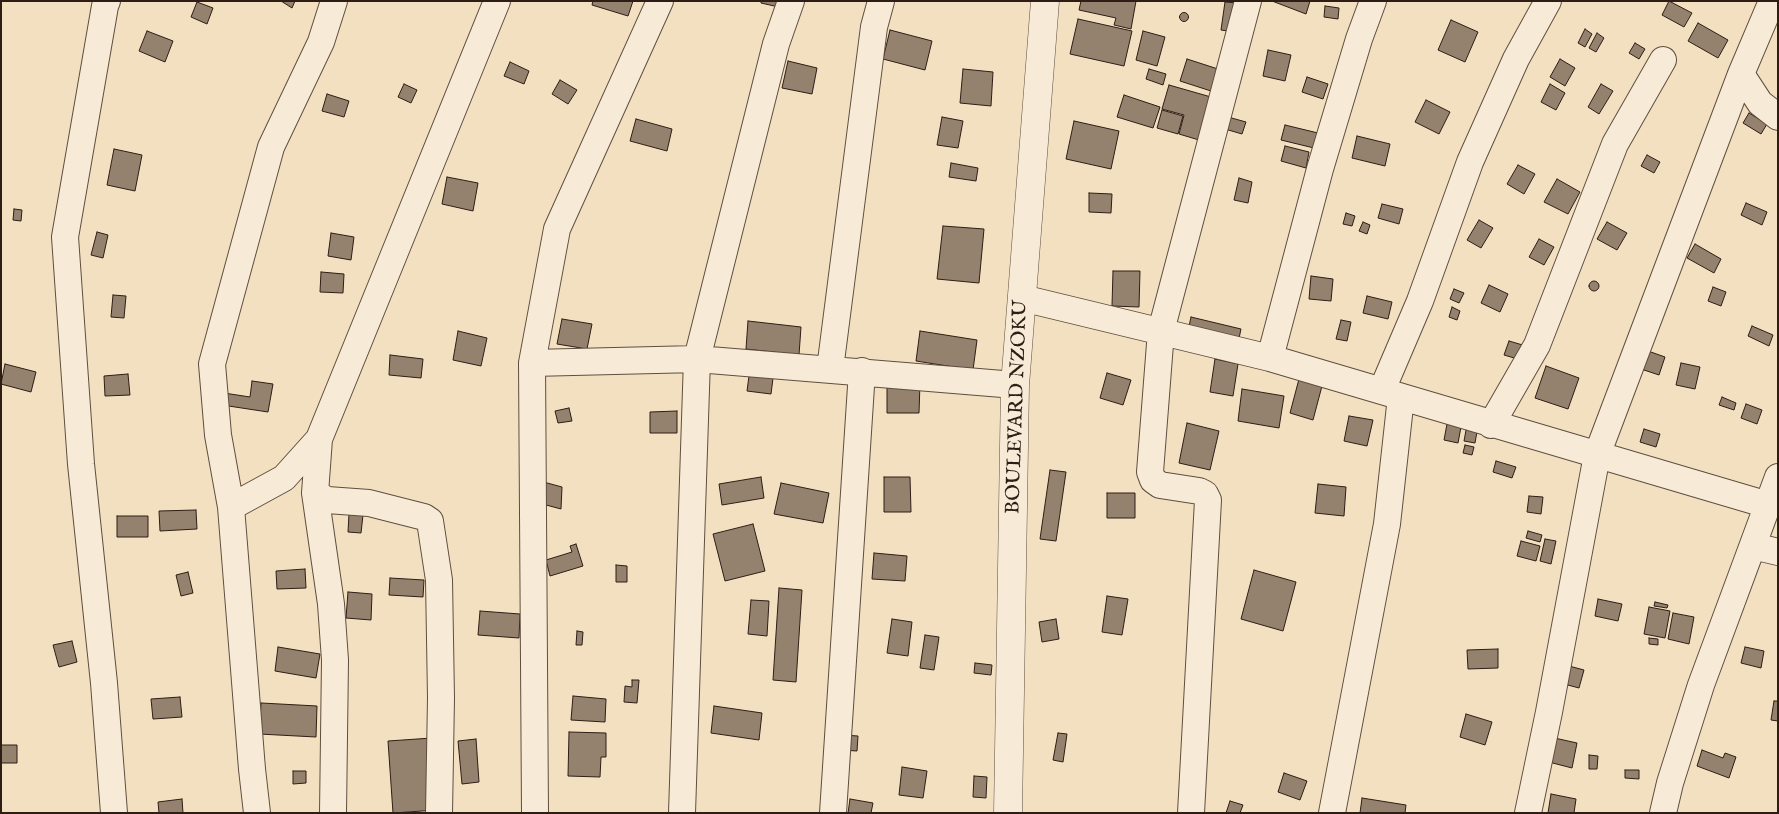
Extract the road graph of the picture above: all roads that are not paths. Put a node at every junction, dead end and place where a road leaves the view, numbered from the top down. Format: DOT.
graph roads {
  1 [pos="107,1"];
  2 [pos="334,1"];
  3 [pos="497,1"];
  4 [pos="660,1"];
  5 [pos="791,1"];
  6 [pos="881,1"];
  7 [pos="1045,1"];
  8 [pos="1248,1"];
  9 [pos="1373,1"];
  10 [pos="1548,1"];
  11 [pos="1772,1"];
  12 [pos="1663,60"];
  13 [pos="1741,74"];
  14 [pos="1778,117"];
  15 [pos="1022,298"];
  16 [pos="1161,331"];
  17 [pos="1270,358"];
  18 [pos="697,359"];
  19 [pos="532,364"];
  20 [pos="830,369"];
  21 [pos="862,371"];
  22 [pos="1015,385"];
  23 [pos="1392,394"];
  24 [pos="1491,425"];
  25 [pos="319,439"];
  26 [pos="1596,455"];
  27 [pos="1778,477"];
  28 [pos="315,493"];
  29 [pos="1768,505"];
  30 [pos="231,507"];
  31 [pos="1753,546"];
  32 [pos="1778,552"];
  33 [pos="114,813"];
  34 [pos="257,813"];
  35 [pos="333,813"];
  36 [pos="439,813"];
  37 [pos="535,813"];
  38 [pos="682,813"];
  39 [pos="833,813"];
  40 [pos="1008,813"];
  41 [pos="1192,813"];
  42 [pos="1332,813"];
  43 [pos="1528,813"];
  44 [pos="1663,813"];
  1 -- 33 [label="street"];
  2 -- 30 [label="street"];
  3 -- 25 [label="street"];
  4 -- 19 [label="street"];
  5 -- 18 [label="street"];
  6 -- 20 [label="street"];
  7 -- 15 [label="street, BOULEVARD NZOKU"];
  8 -- 16 [label="street"];
  9 -- 17 [label="street"];
  10 -- 23 [label="street"];
  11 -- 13 [label="street"];
  12 -- 24 [label="street"];
  13 -- 14 [label="street"];
  13 -- 26 [label="street"];
  15 -- 16 [label="street"];
  15 -- 22 [label="street, BOULEVARD NZOKU"];
  16 -- 17 [label="street"];
  16 -- 41 [label="street"];
  17 -- 23 [label="street"];
  18 -- 19 [label="street"];
  18 -- 20 [label="street"];
  18 -- 38 [label="street"];
  19 -- 37 [label="street"];
  20 -- 21 [label="street"];
  21 -- 22 [label="street"];
  21 -- 39 [label="street"];
  22 -- 40 [label="street, BOULEVARD NZOKU"];
  23 -- 24 [label="street"];
  23 -- 42 [label="street"];
  24 -- 26 [label="street"];
  25 -- 28 [label="street"];
  25 -- 30 [label="street"];
  26 -- 29 [label="street"];
  26 -- 43 [label="street"];
  27 -- 29 [label="street"];
  28 -- 35 [label="street"];
  28 -- 36 [label="street"];
  29 -- 31 [label="street"];
  30 -- 34 [label="street"];
  31 -- 32 [label="street"];
  31 -- 44 [label="street"];
}
